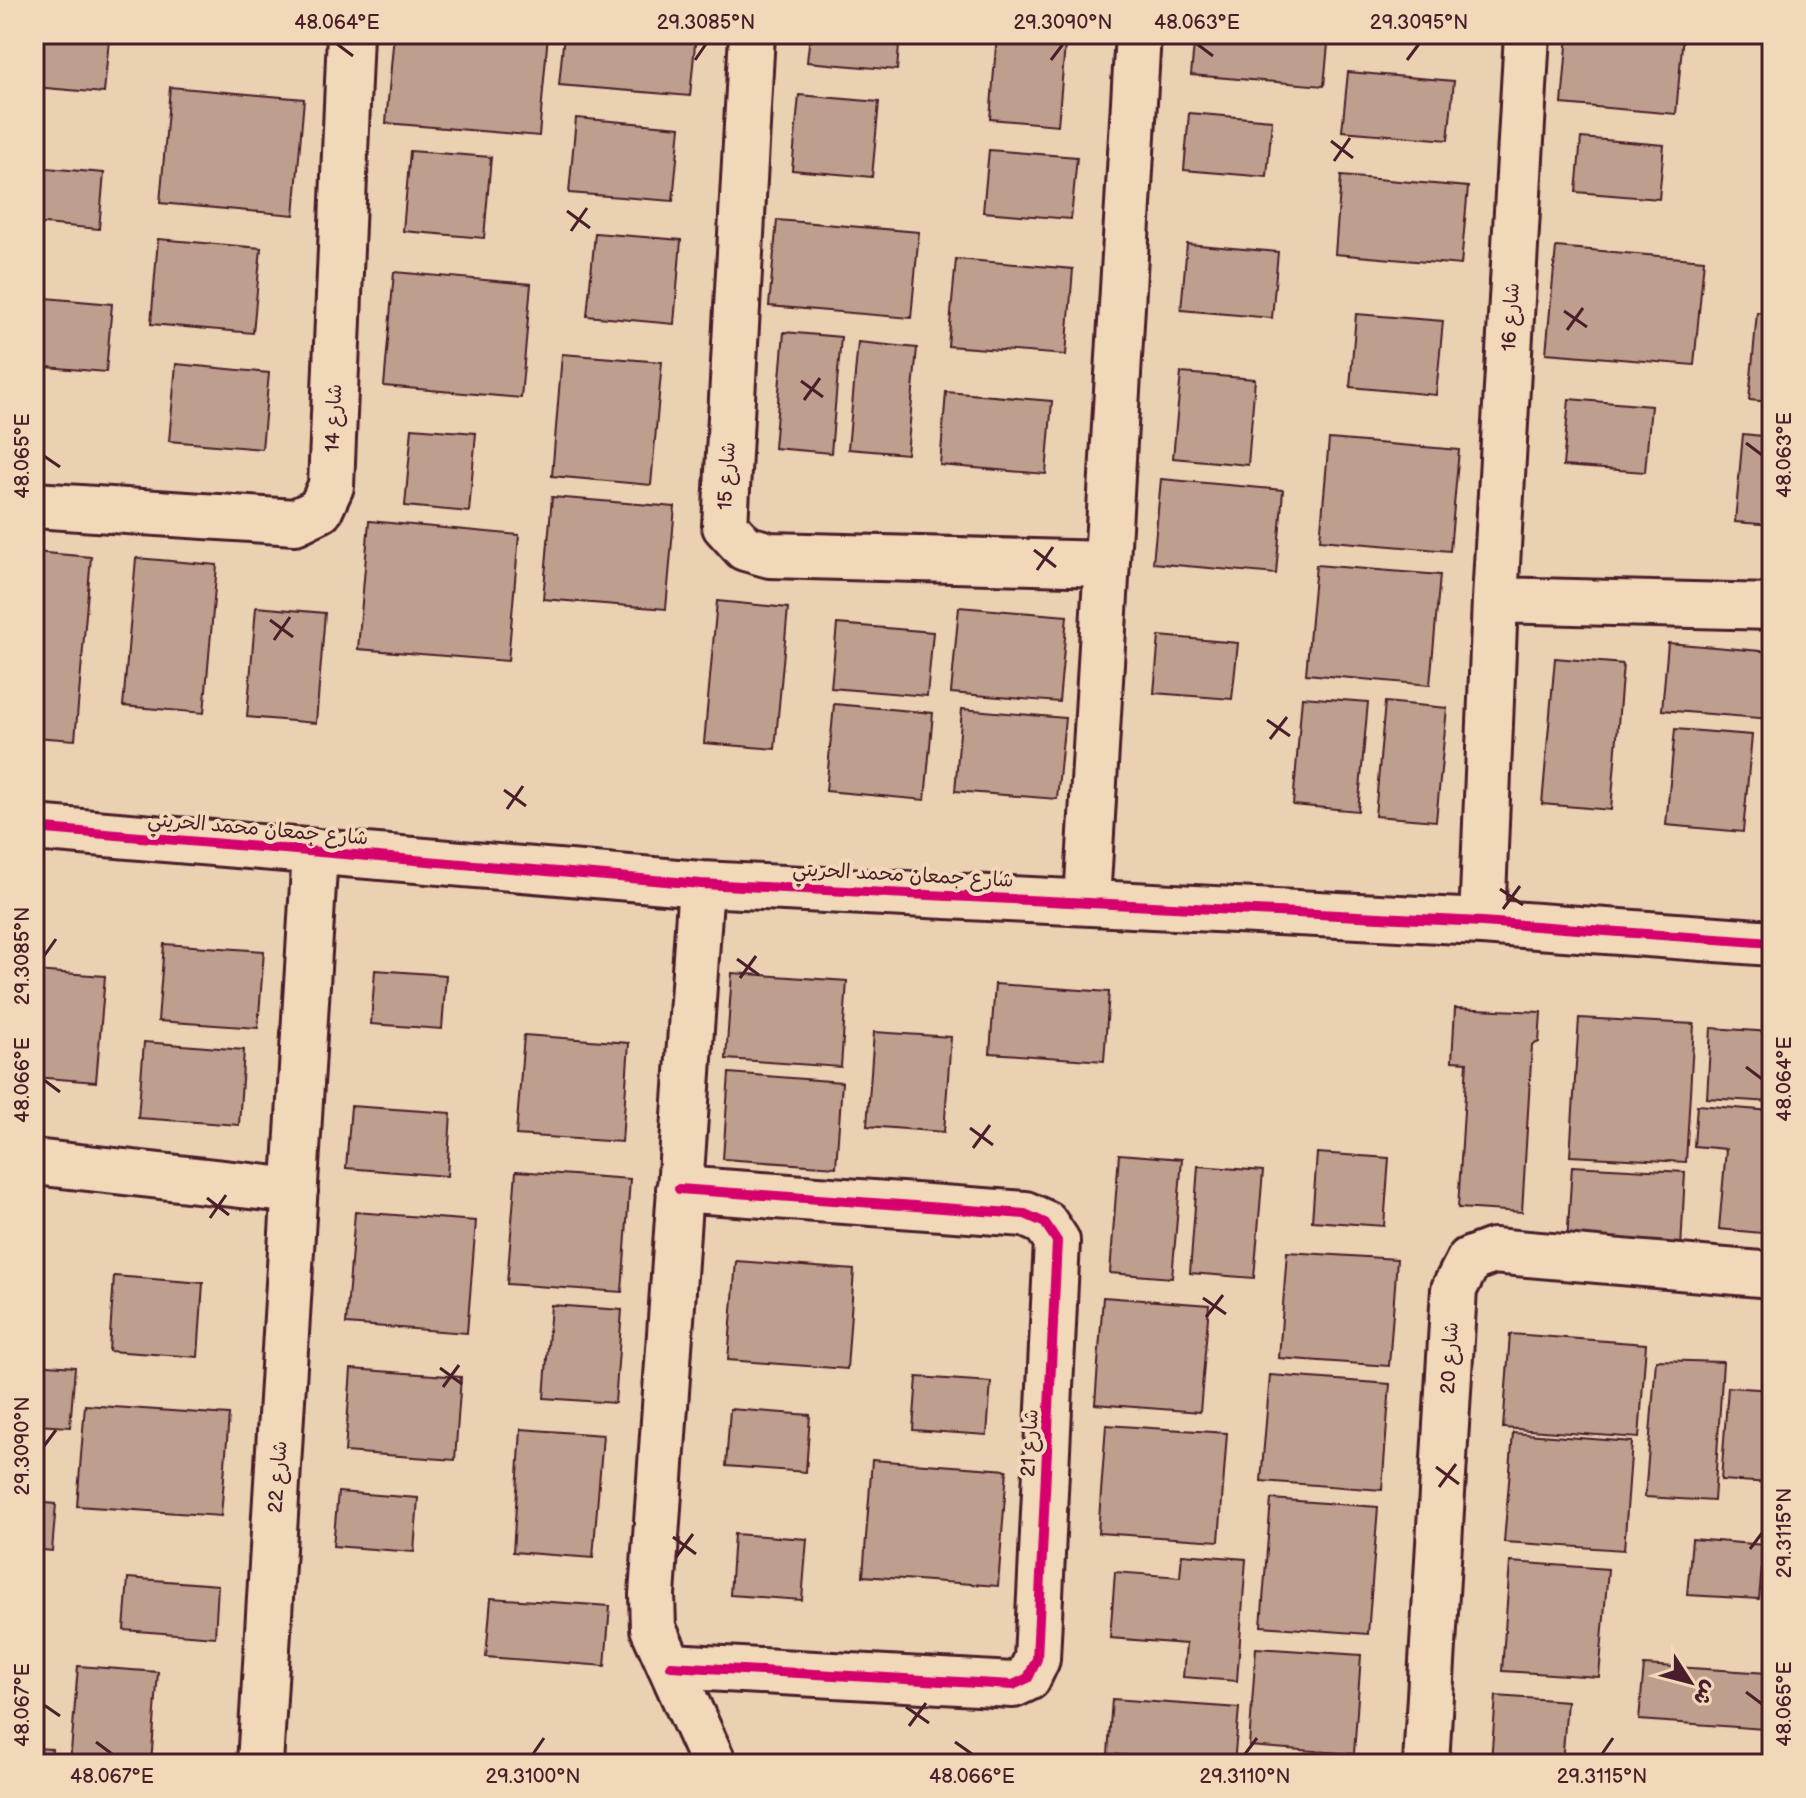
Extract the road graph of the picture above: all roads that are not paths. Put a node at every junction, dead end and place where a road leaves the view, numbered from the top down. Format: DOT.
graph roads {
  1 [pos="350,34"];
  2 [pos="752,34"];
  3 [pos="1138,34"];
  4 [pos="1527,34"];
  5 [pos="34,505"];
  6 [pos="1106,564"];
  7 [pos="1495,600"];
  8 [pos="1772,607"];
  9 [pos="34,828"];
  10 [pos="315,852"];
  11 [pos="701,884"];
  12 [pos="1087,901"];
  13 [pos="1482,922"];
  14 [pos="1772,943"];
  15 [pos="34,1162"];
  16 [pos="679,1189"];
  17 [pos="295,1191"];
  18 [pos="1772,1275"];
  19 [pos="671,1666"];
  20 [pos="260,1764"];
  21 [pos="714,1764"];
  22 [pos="1426,1764"];
  1 -- 5 [label="street, شارع 14"];
  2 -- 6 [label="street, شارع 15"];
  3 -- 6 [label="street"];
  4 -- 7 [label="street, شارع 16"];
  6 -- 12 [label="street"];
  7 -- 8 [label="street"];
  7 -- 13 [label="street, شارع 16"];
  9 -- 10 [label="street, شارع جمعان محمد الحريتي"];
  10 -- 11 [label="street, شارع جمعان محمد الحريتي"];
  10 -- 17 [label="street, شارع 22"];
  11 -- 12 [label="street, شارع جمعان محمد الحريتي"];
  11 -- 16 [label="street"];
  12 -- 13 [label="street, شارع جمعان محمد الحريتي"];
  13 -- 14 [label="street, شارع جمعان محمد الحريتي"];
  15 -- 17 [label="street"];
  16 -- 19 [label="street"];
  16 -- 19 [label="street, شارع 21"];
  17 -- 20 [label="street, شارع 22"];
  18 -- 22 [label="street, شارع 20"];
  19 -- 21 [label="street"];
}
